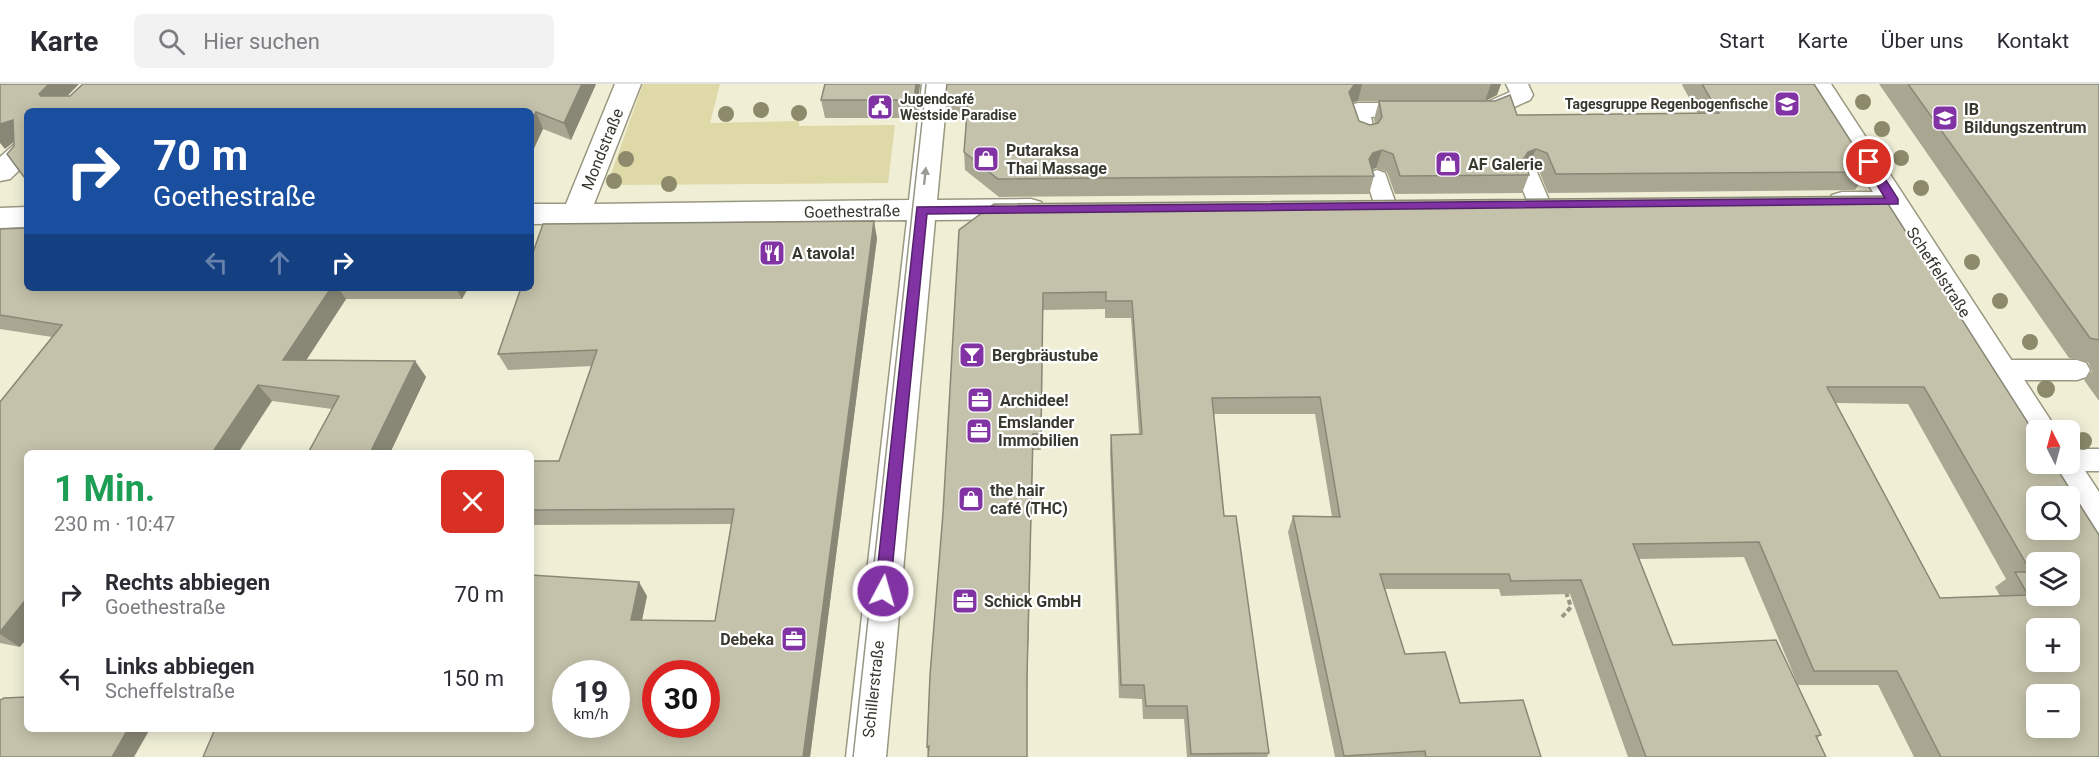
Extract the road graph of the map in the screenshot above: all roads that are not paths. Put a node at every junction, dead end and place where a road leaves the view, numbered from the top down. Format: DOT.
graph roads {
  1 [pos="628,84"];
  2 [pos="935,84"];
  3 [pos="1517,84"];
  4 [pos="1818,84"];
  5 [pos="1429,110"];
  6 [pos="1453,110"];
  7 [pos="1364,134"];
  8 [pos="24,151"];
  9 [pos="0,172"];
  10 [pos="1529,177"];
  11 [pos="1377,178"];
  12 [pos="1894,201"];
  13 [pos="1811,202"];
  14 [pos="1539,205"];
  15 [pos="1385,206"];
  16 [pos="1062,209"];
  17 [pos="921,210"];
  18 [pos="576,213"];
  19 [pos="534,214"];
  20 [pos="24,217"];
  21 [pos="0,218"];
  22 [pos="2002,370"];
  23 [pos="2077,370"];
  24 [pos="2034,420"];
  25 [pos="2081,470"];
  26 [pos="2099,521"];
  27 [pos="866,757"];
  1 -- 18 [label="street, Mondstraße"];
  17 -- 2 [label="street, Schillerstraße, one-way"];
  3 -- 6 [label="lane"];
  4 -- 12 [label="street, Scheffelstraße"];
  5 -- 7 [label="lane"];
  8 -- 9 [label="street"];
  10 -- 14 [label="lane"];
  11 -- 15 [label="lane"];
  12 -- 13 [label="street"];
  12 -- 22 [label="street, Scheffelstraße"];
  16 -- 17 [label="street, Goethestraße"];
  17 -- 18 [label="street, Goethestraße"];
  17 -- 27 [label="street, Schillerstraße"];
  18 -- 19 [label="street, Goethestraße"];
  20 -- 21 [label="street"];
  22 -- 23 [label="lane"];
  22 -- 24 [label="street, Scheffelstraße"];
  25 -- 26 [label="street"];
}
